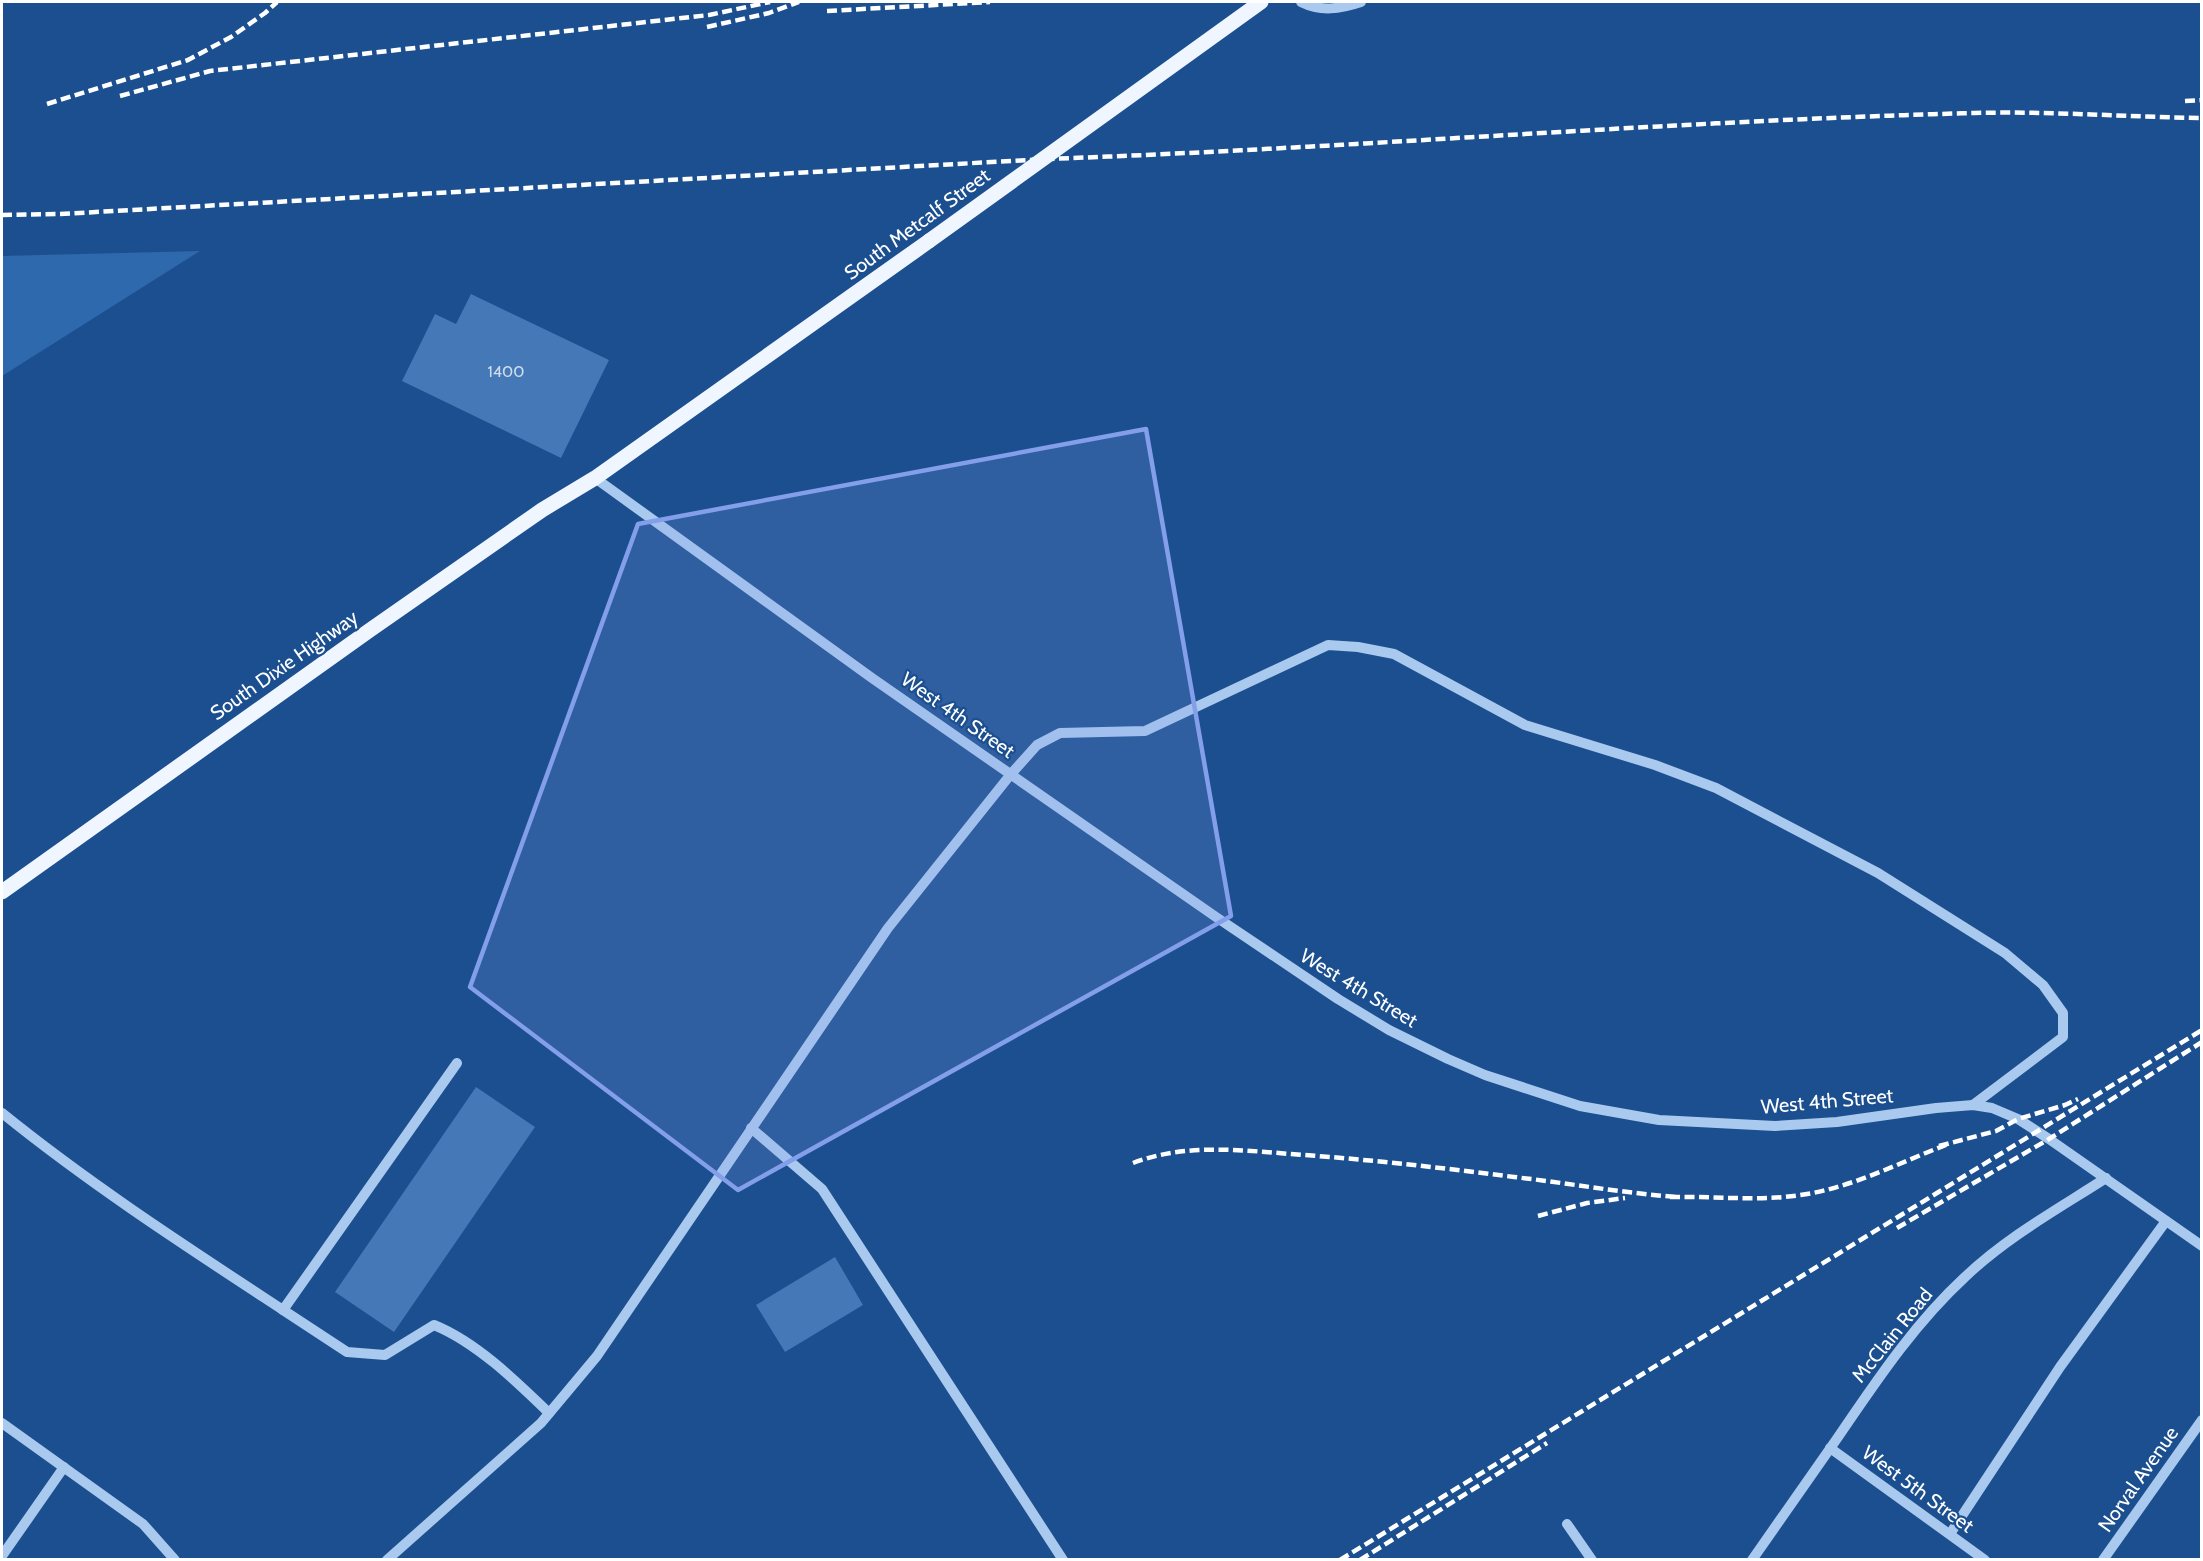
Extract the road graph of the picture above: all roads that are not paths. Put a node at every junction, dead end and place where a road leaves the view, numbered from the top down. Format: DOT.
graph roads {
  1 [pos="1261,2"];
  2 [pos="1301,2"];
  3 [pos="1361,2"];
  4 [pos="595,478"];
  5 [pos="1011,774"];
  6 [pos="2,892"];
  7 [pos="457,1063"];
  8 [pos="1973,1105"];
  9 [pos="2,1113"];
  10 [pos="751,1128"];
  11 [pos="2106,1178"];
  12 [pos="2166,1221"];
  13 [pos="2202,1246"];
  14 [pos="283,1310"];
  15 [pos="549,1413"];
  16 [pos="2202,1420"];
  17 [pos="2,1423"];
  18 [pos="1830,1448"];
  19 [pos="64,1467"];
  20 [pos="1567,1524"];
  21 [pos="1950,1534"];
  22 [pos="2,1556"];
  23 [pos="175,1560"];
  24 [pos="387,1560"];
  25 [pos="1063,1560"];
  26 [pos="1592,1560"];
  27 [pos="1752,1560"];
  28 [pos="1985,1560"];
  29 [pos="2103,1560"];
  1 -- 4 [label="main road, South Metcalf Street, bridge"];
  2 -- 3 [label="street"];
  4 -- 5 [label="street, West 4th Street"];
  4 -- 6 [label="main road, South Dixie Highway"];
  5 -- 8 [label="street, West 4th Street"];
  5 -- 8 [label="street"];
  5 -- 10 [label="street"];
  7 -- 14 [label="street"];
  8 -- 11 [label="street, West 4th Street"];
  9 -- 14 [label="street"];
  10 -- 15 [label="street"];
  10 -- 25 [label="street"];
  11 -- 12 [label="street, West 4th Street"];
  11 -- 18 [label="street, McClain Road"];
  12 -- 13 [label="street, West 4th Street"];
  12 -- 21 [label="street"];
  14 -- 15 [label="street"];
  15 -- 24 [label="street"];
  16 -- 29 [label="street, Norval Avenue"];
  17 -- 19 [label="street"];
  18 -- 21 [label="street, West 5th Street"];
  18 -- 27 [label="street, McClain Road"];
  19 -- 22 [label="street"];
  19 -- 23 [label="street"];
  20 -- 26 [label="street"];
  21 -- 28 [label="street, West 5th Street"];
}
